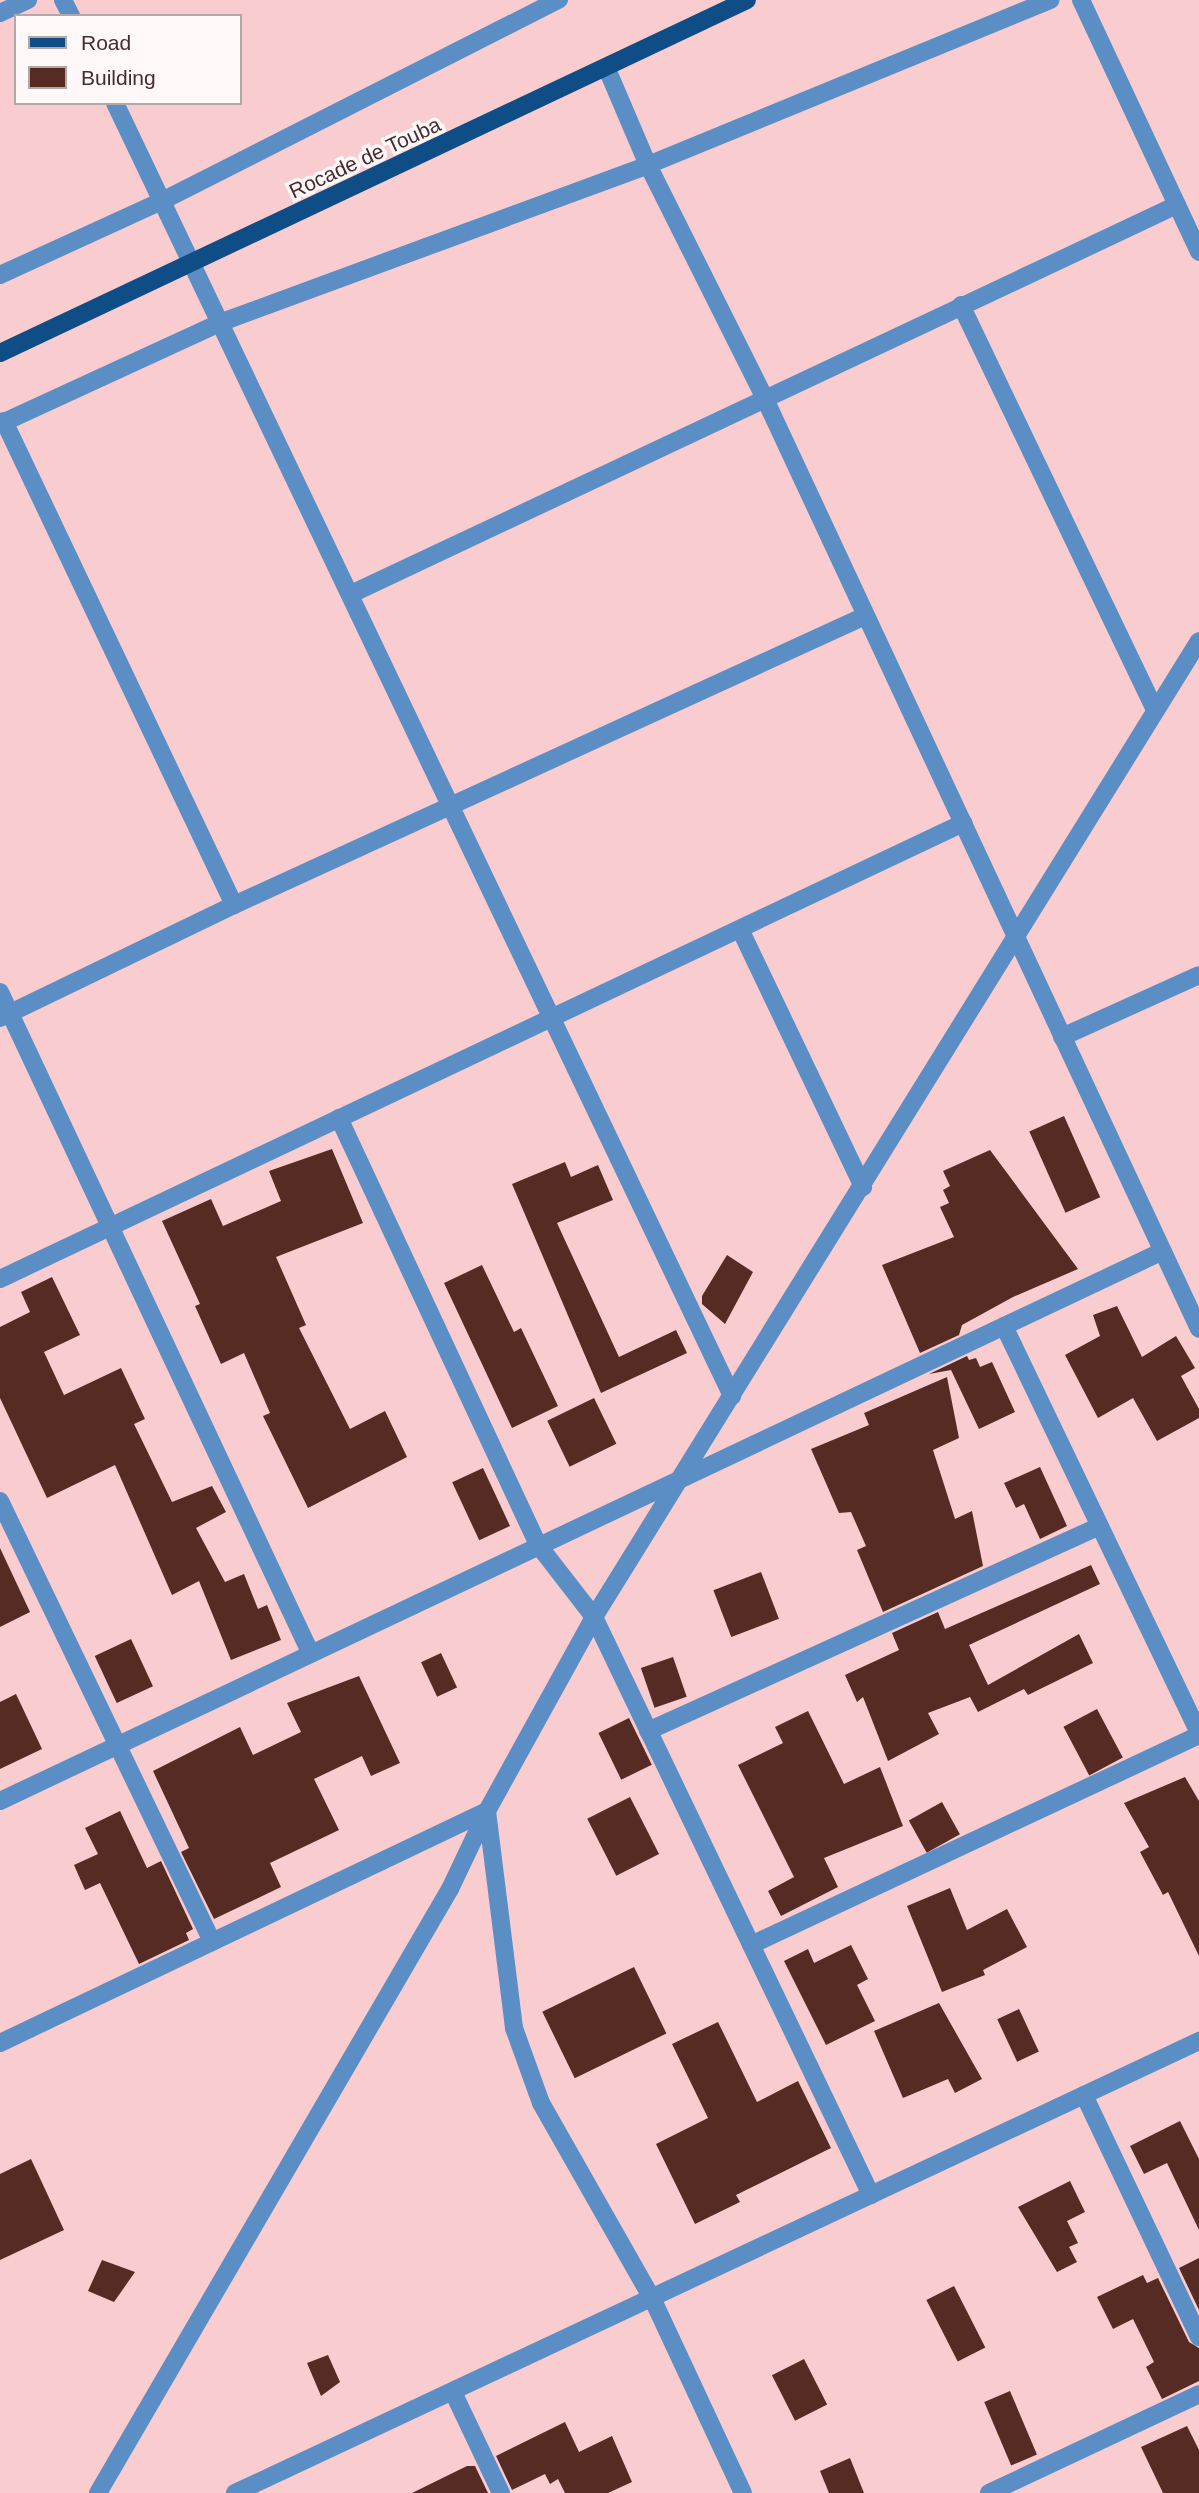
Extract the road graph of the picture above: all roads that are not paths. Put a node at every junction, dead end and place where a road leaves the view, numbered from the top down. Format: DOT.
graph roads {
  1 [pos="28,0"];
  2 [pos="559,0"];
  3 [pos="747,0"];
  4 [pos="1050,0"];
  5 [pos="1081,0"];
  6 [pos="0,13"];
  7 [pos="607,69"];
  8 [pos="116,105"];
  9 [pos="648,165"];
  10 [pos="164,200"];
  11 [pos="1177,205"];
  12 [pos="1199,252"];
  13 [pos="194,265"];
  14 [pos="0,275"];
  15 [pos="961,305"];
  16 [pos="222,322"];
  17 [pos="0,353"];
  18 [pos="765,399"];
  19 [pos="2,422"];
  20 [pos="351,594"];
  21 [pos="865,616"];
  22 [pos="1199,641"];
  23 [pos="1155,710"];
  24 [pos="452,808"];
  25 [pos="963,823"];
  26 [pos="234,905"];
  27 [pos="740,929"];
  28 [pos="1017,940"];
  29 [pos="1199,975"];
  30 [pos="0,992"];
  31 [pos="5,1016"];
  32 [pos="553,1018"];
  33 [pos="1062,1037"];
  34 [pos="339,1118"];
  35 [pos="863,1187"];
  36 [pos="111,1227"];
  37 [pos="1163,1251"];
  38 [pos="0,1279"];
  39 [pos="1004,1326"];
  40 [pos="1199,1329"];
  41 [pos="733,1396"];
  42 [pos="677,1481"];
  43 [pos="0,1501"];
  44 [pos="5,1524"];
  45 [pos="1100,1526"];
  46 [pos="539,1546"];
  47 [pos="594,1617"];
  48 [pos="311,1654"];
  49 [pos="648,1731"];
  50 [pos="1199,1734"];
  51 [pos="117,1746"];
  52 [pos="0,1801"];
  53 [pos="487,1811"];
  54 [pos="212,1942"];
  55 [pos="751,1945"];
  56 [pos="1199,2041"];
  57 [pos="0,2043"];
  58 [pos="1084,2095"];
  59 [pos="871,2195"];
  60 [pos="652,2298"];
  61 [pos="1199,2337"];
  62 [pos="453,2392"];
  63 [pos="1199,2395"];
  64 [pos="98,2493"];
  65 [pos="235,2493"];
  66 [pos="500,2493"];
  67 [pos="743,2493"];
  68 [pos="989,2493"];
  1 -- 6 [label="street"];
  2 -- 10 [label="street"];
  3 -- 7 [label="main road, Rocade de Touba"];
  4 -- 9 [label="street"];
  5 -- 11 [label="street"];
  7 -- 9 [label="street"];
  7 -- 13 [label="main road, Rocade de Touba"];
  8 -- 10 [label="street"];
  9 -- 16 [label="street"];
  9 -- 18 [label="street"];
  10 -- 13 [label="street"];
  10 -- 14 [label="street"];
  11 -- 12 [label="street"];
  11 -- 15 [label="street"];
  13 -- 16 [label="street"];
  13 -- 17 [label="main road, Rocade de Touba"];
  15 -- 18 [label="street"];
  15 -- 23 [label="street"];
  16 -- 19 [label="street"];
  16 -- 20 [label="street"];
  18 -- 20 [label="street"];
  18 -- 21 [label="street"];
  19 -- 26 [label="street"];
  20 -- 24 [label="street"];
  21 -- 24 [label="street"];
  21 -- 25 [label="street"];
  22 -- 23 [label="street"];
  23 -- 28 [label="street"];
  24 -- 26 [label="street"];
  24 -- 32 [label="street"];
  25 -- 27 [label="street"];
  25 -- 28 [label="street"];
  26 -- 31 [label="street"];
  27 -- 32 [label="street"];
  27 -- 35 [label="street"];
  28 -- 33 [label="street"];
  28 -- 35 [label="street"];
  29 -- 33 [label="street"];
  30 -- 31 [label="street"];
  31 -- 36 [label="street"];
  32 -- 34 [label="street"];
  32 -- 41 [label="street"];
  33 -- 37 [label="street"];
  34 -- 36 [label="street"];
  34 -- 46 [label="street"];
  35 -- 41 [label="street"];
  36 -- 38 [label="street"];
  36 -- 48 [label="street"];
  37 -- 39 [label="street"];
  37 -- 40 [label="street"];
  39 -- 42 [label="street"];
  39 -- 45 [label="street"];
  41 -- 42 [label="street"];
  42 -- 46 [label="street"];
  42 -- 47 [label="street"];
  43 -- 44 [label="street"];
  44 -- 51 [label="street"];
  45 -- 49 [label="street"];
  45 -- 50 [label="street"];
  46 -- 47 [label="street"];
  46 -- 48 [label="street"];
  47 -- 49 [label="street"];
  47 -- 53 [label="street"];
  48 -- 51 [label="street"];
  49 -- 55 [label="street"];
  50 -- 55 [label="street"];
  51 -- 52 [label="street"];
  51 -- 54 [label="street"];
  53 -- 54 [label="street"];
  53 -- 60 [label="street"];
  53 -- 64 [label="street"];
  54 -- 57 [label="street"];
  55 -- 59 [label="street"];
  56 -- 58 [label="street"];
  58 -- 59 [label="street"];
  58 -- 61 [label="street"];
  59 -- 60 [label="street"];
  60 -- 62 [label="street"];
  60 -- 67 [label="street"];
  62 -- 65 [label="street"];
  62 -- 66 [label="street"];
  63 -- 68 [label="street"];
}
